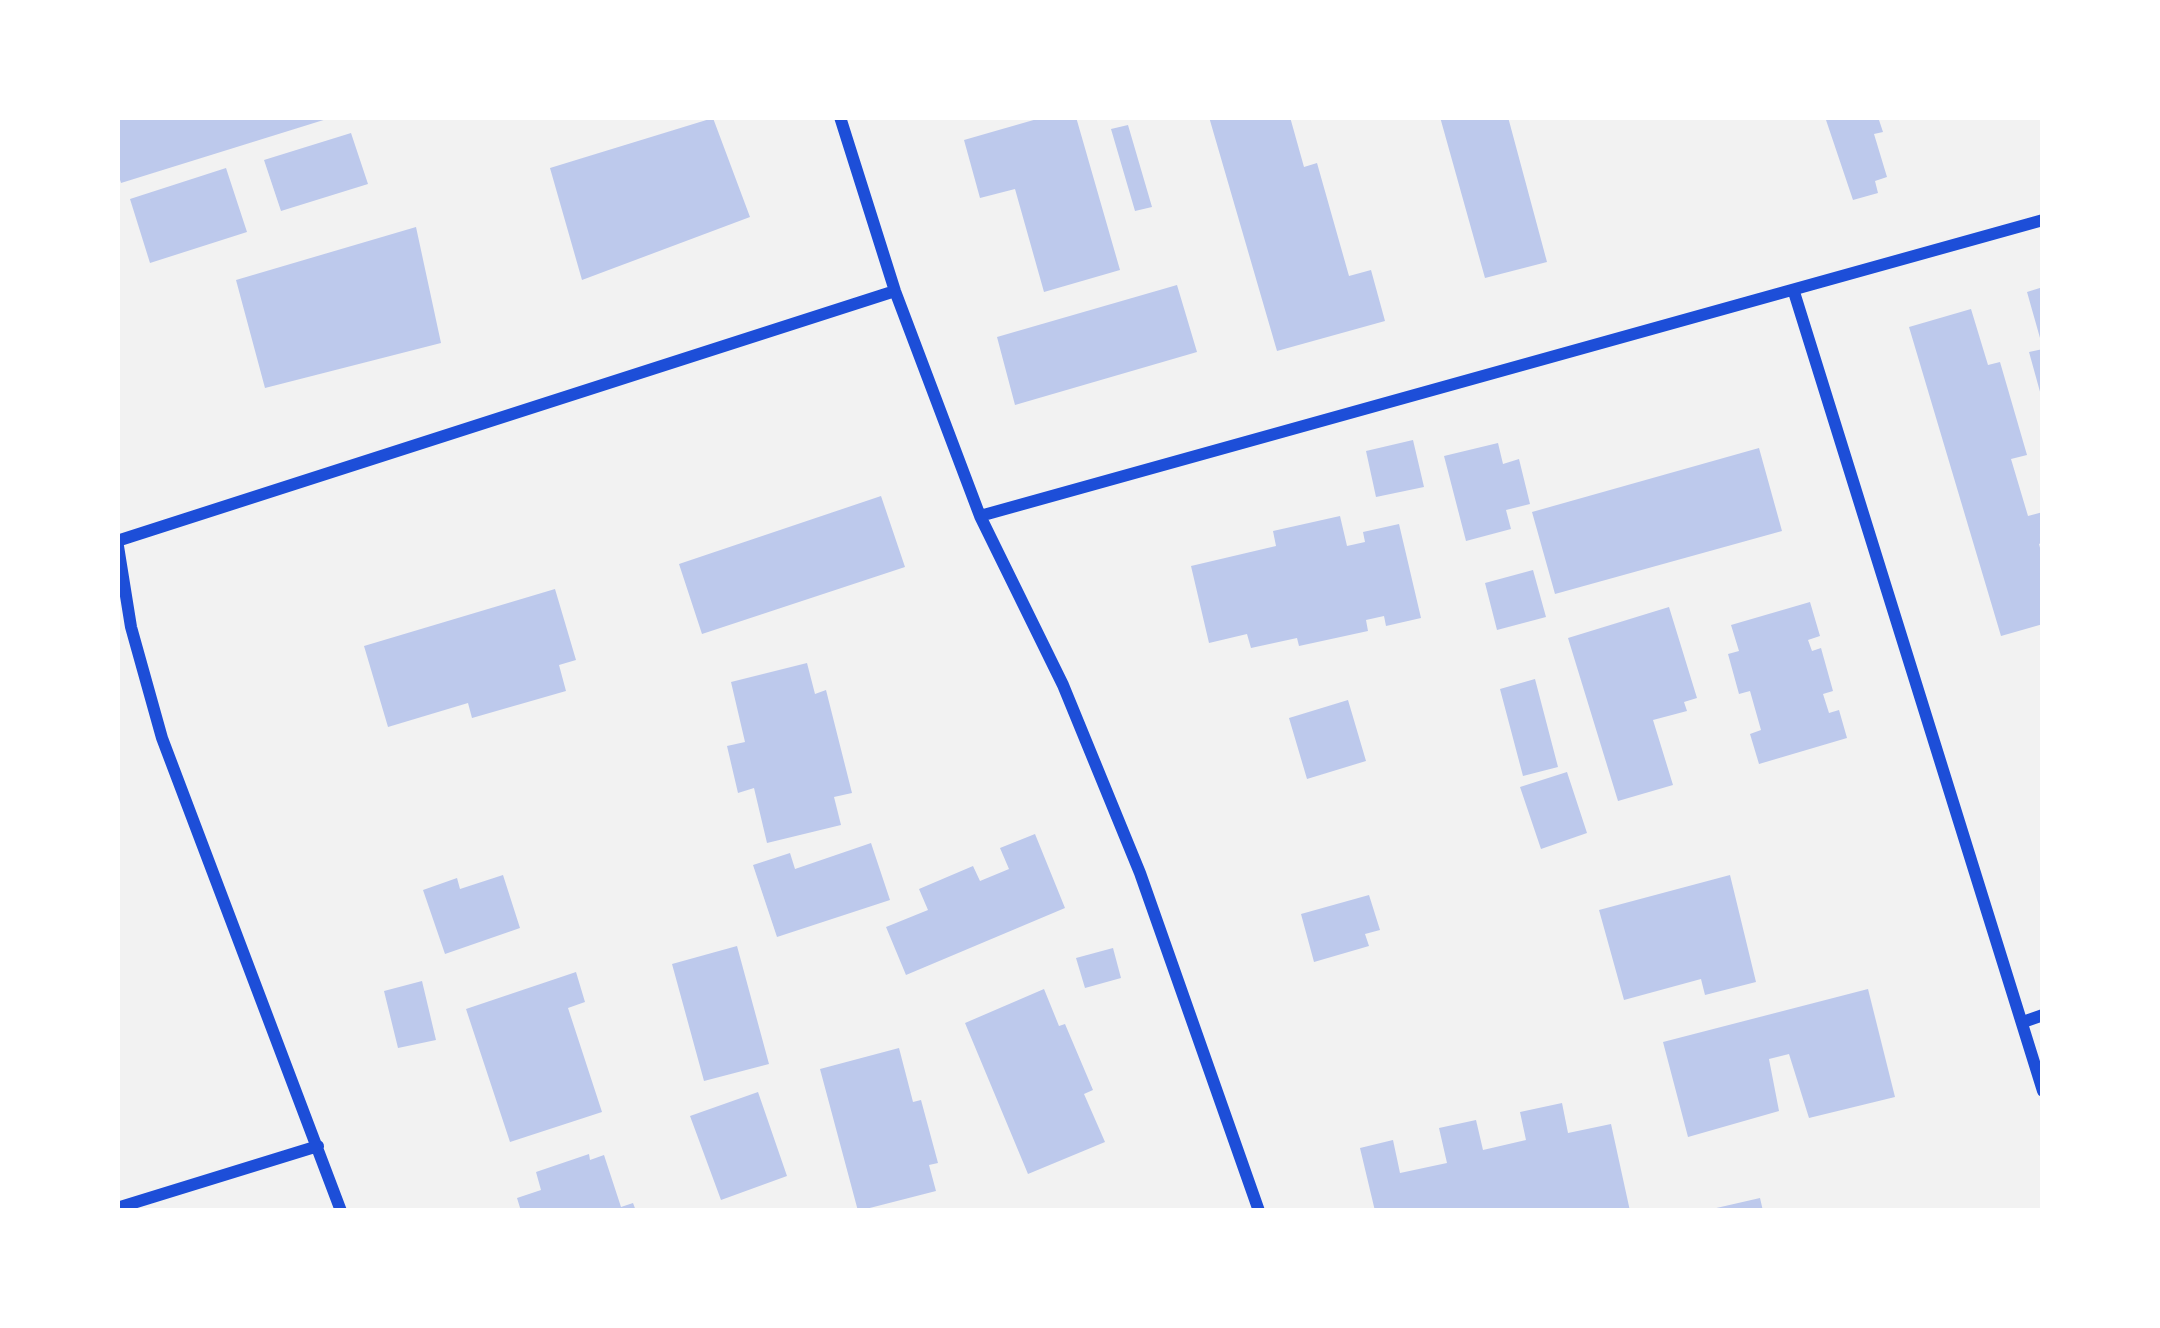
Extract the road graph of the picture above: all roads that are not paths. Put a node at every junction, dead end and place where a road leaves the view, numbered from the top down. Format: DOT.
graph roads {
  1 [pos="840,117"];
  2 [pos="2043,220"];
  3 [pos="895,290"];
  4 [pos="1794,292"];
  5 [pos="980,516"];
  6 [pos="117,541"];
  7 [pos="2043,1015"];
  8 [pos="2023,1022"];
  9 [pos="2043,1091"];
  10 [pos="318,1146"];
  11 [pos="117,1208"];
  12 [pos="341,1211"];
  13 [pos="1259,1211"];
  1 -- 3 [label="street"];
  2 -- 4 [label="street"];
  3 -- 5 [label="street"];
  3 -- 6 [label="street"];
  4 -- 5 [label="street"];
  4 -- 8 [label="street"];
  5 -- 13 [label="street"];
  6 -- 10 [label="street"];
  7 -- 8 [label="street"];
  8 -- 9 [label="street"];
  10 -- 11 [label="street"];
  10 -- 12 [label="street"];
}
